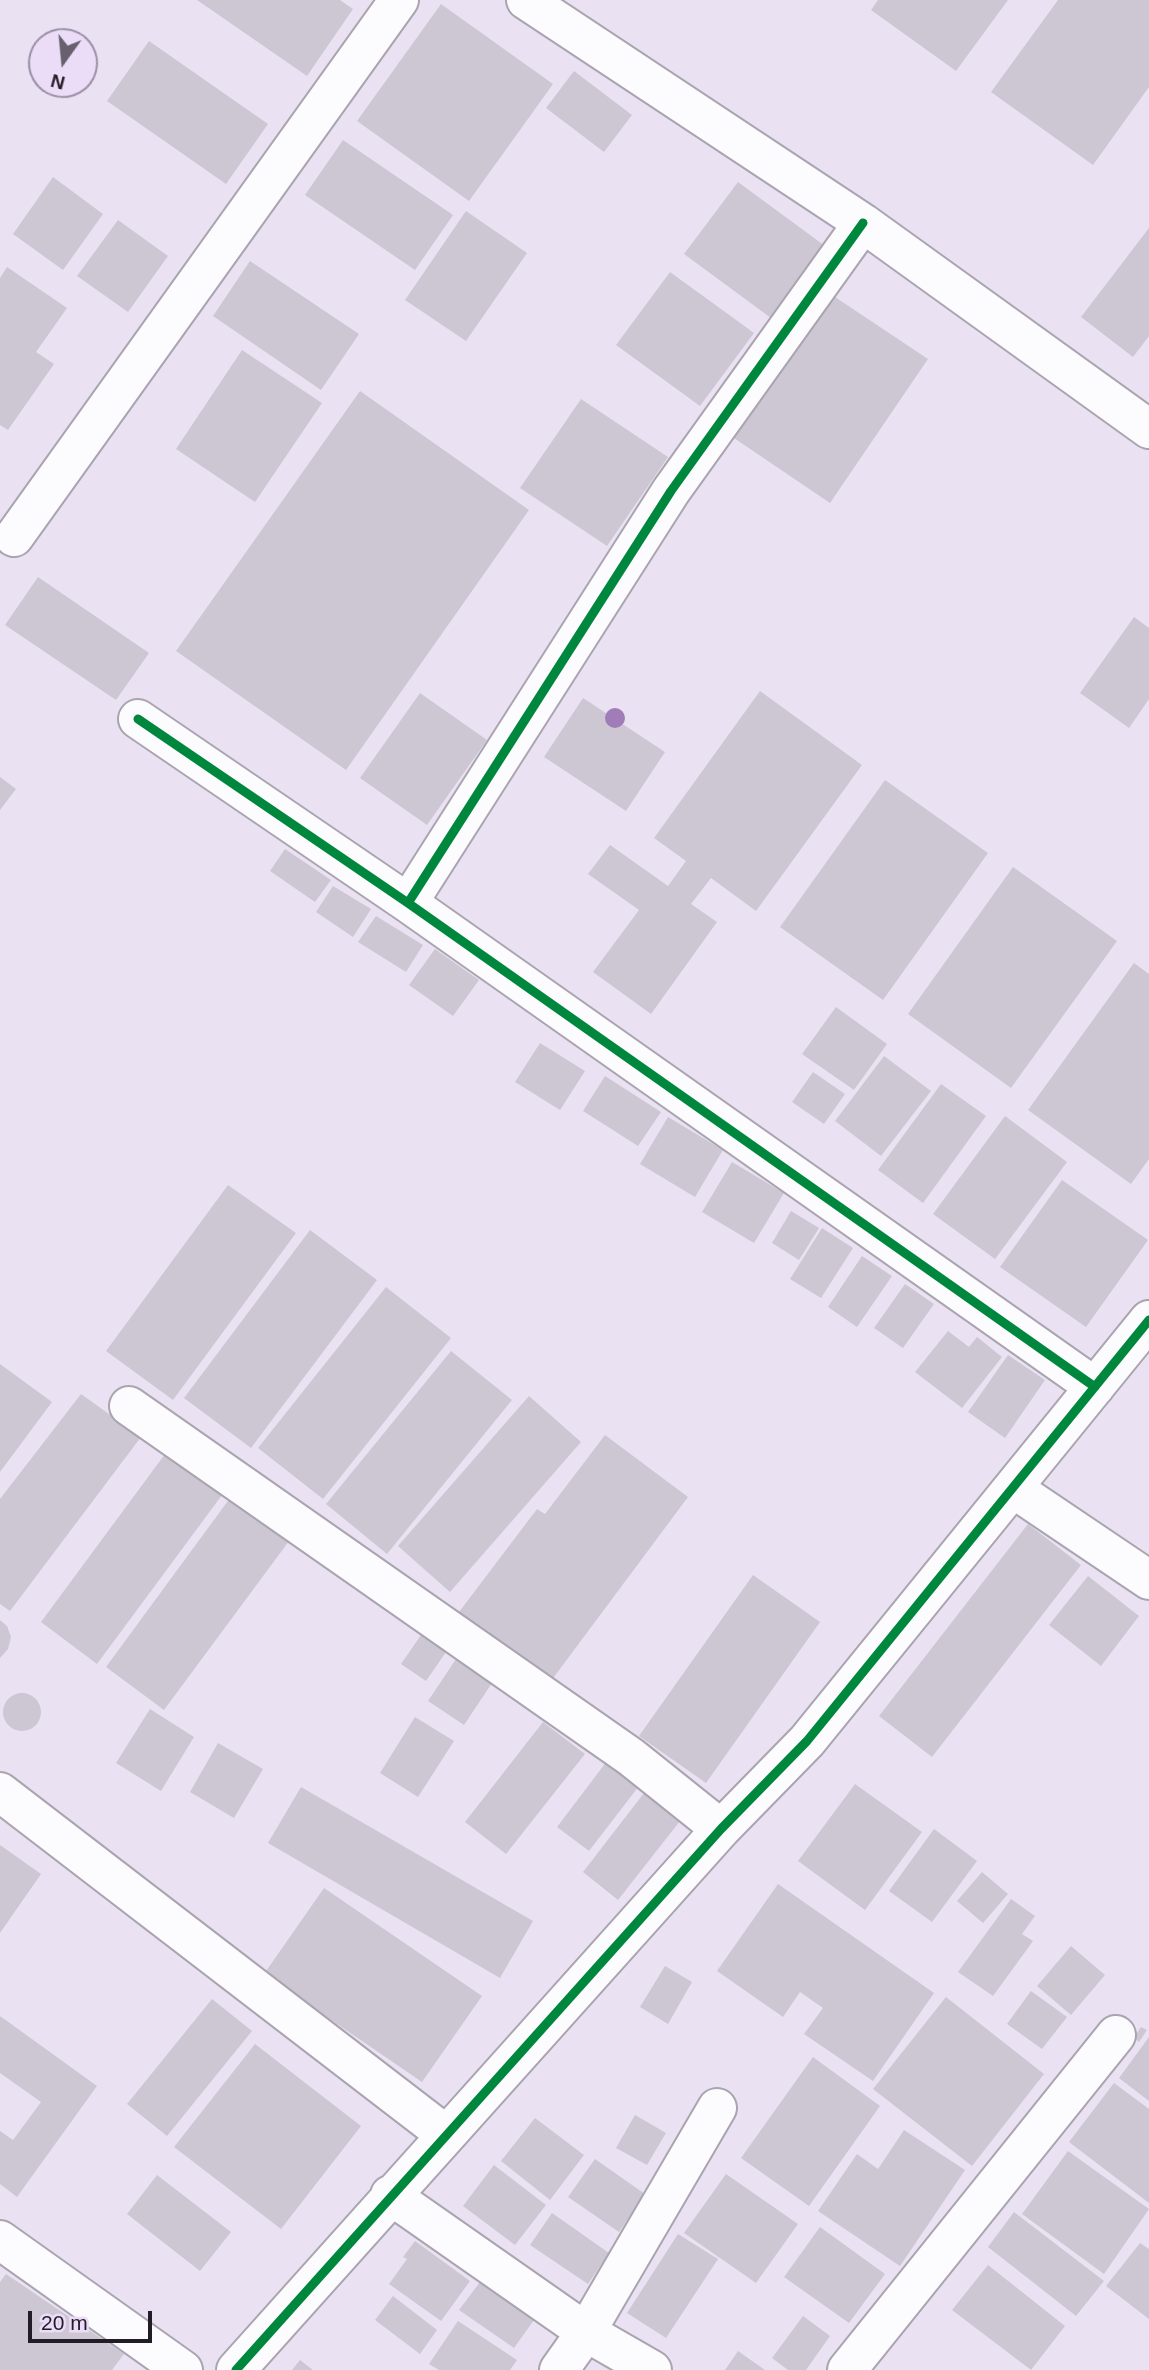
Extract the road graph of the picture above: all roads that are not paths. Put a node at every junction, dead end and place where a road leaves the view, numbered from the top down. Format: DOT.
graph roads {
  1 [pos="399,0"];
  2 [pos="526,0"];
  3 [pos="863,223"];
  4 [pos="1149,429"];
  5 [pos="14,537"];
  6 [pos="138,719"];
  7 [pos="408,903"];
  8 [pos="1149,1320"];
  9 [pos="1095,1387"];
  10 [pos="129,1406"];
  11 [pos="1014,1489"];
  12 [pos="1149,1580"];
  13 [pos="0,1792"];
  14 [pos="720,1829"];
  15 [pos="1116,2035"];
  16 [pos="717,2108"];
  17 [pos="445,2134"];
  18 [pos="390,2195"];
  19 [pos="0,2240"];
  20 [pos="586,2332"];
  21 [pos="183,2370"];
  22 [pos="236,2370"];
  23 [pos="559,2370"];
  24 [pos="652,2370"];
  25 [pos="847,2370"];
  1 -- 5 [label="street"];
  2 -- 3 [label="street"];
  3 -- 4 [label="street"];
  3 -- 7 [label="street"];
  6 -- 7 [label="street"];
  7 -- 9 [label="street"];
  8 -- 9 [label="street"];
  9 -- 11 [label="street"];
  10 -- 14 [label="street"];
  11 -- 12 [label="street"];
  11 -- 14 [label="street"];
  13 -- 17 [label="street"];
  14 -- 17 [label="street"];
  15 -- 25 [label="street"];
  16 -- 20 [label="street"];
  17 -- 18 [label="street"];
  18 -- 20 [label="street"];
  18 -- 22 [label="street"];
  19 -- 21 [label="street"];
  20 -- 23 [label="street"];
  20 -- 24 [label="street"];
}
